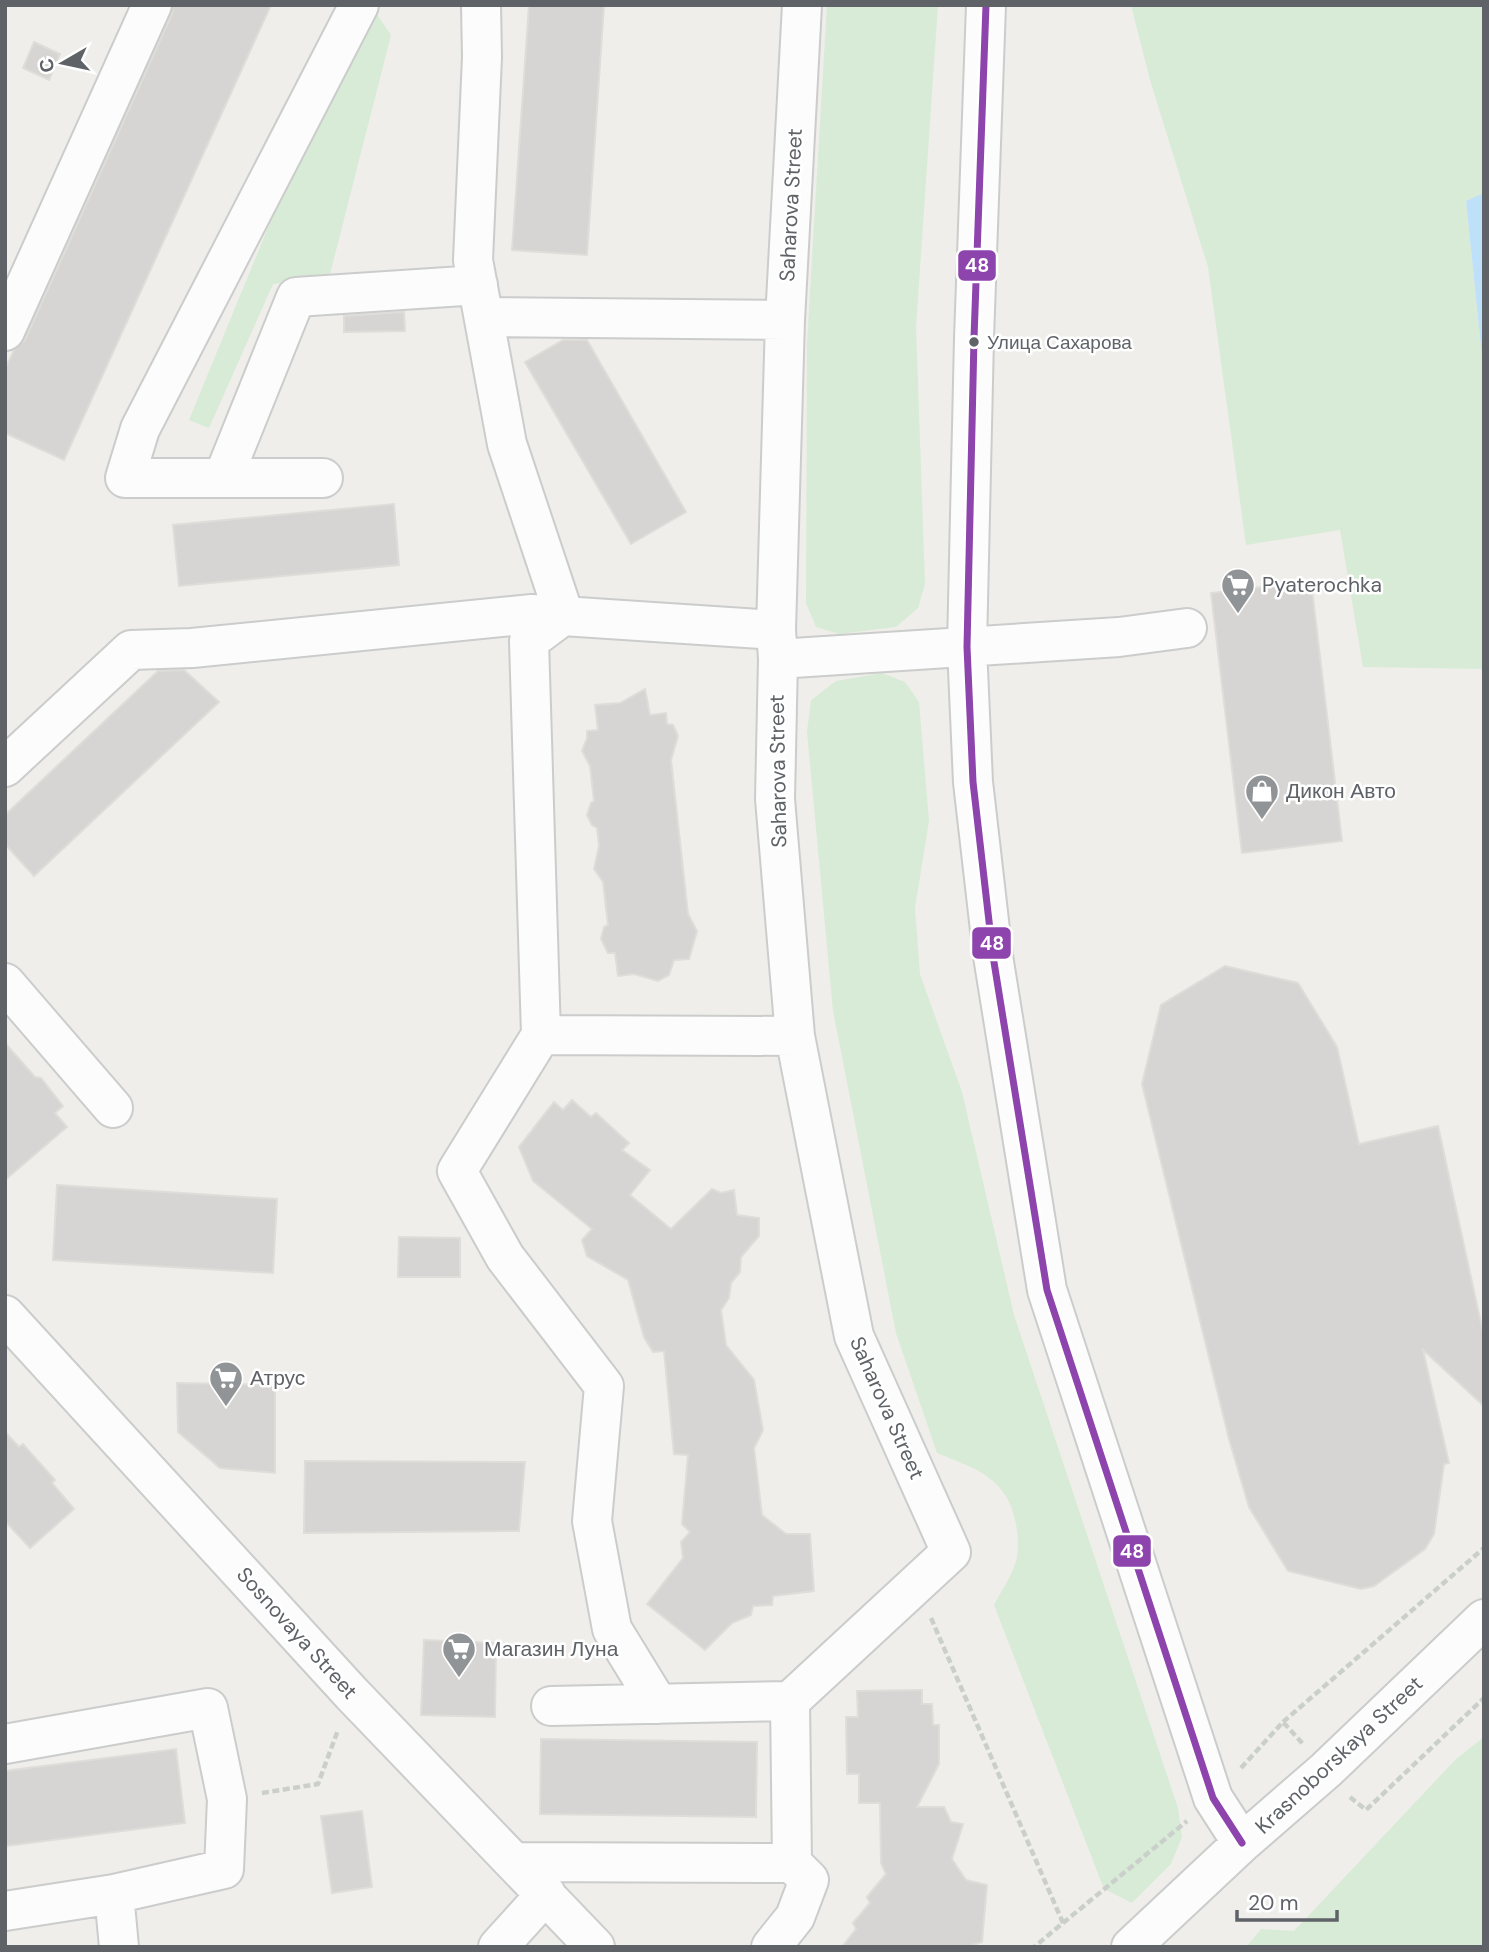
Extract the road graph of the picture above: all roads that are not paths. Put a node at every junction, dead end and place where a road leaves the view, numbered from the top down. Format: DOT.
graph roads {
  1 [pos="152,5"];
  2 [pos="359,5"];
  3 [pos="481,5"];
  4 [pos="802,5"];
  5 [pos="986,5"];
  6 [pos="481,301"];
  7 [pos="785,320"];
  8 [pos="5,331"];
  9 [pos="223,478"];
  10 [pos="323,478"];
  11 [pos="564,615"];
  12 [pos="1187,628"];
  13 [pos="777,645"];
  14 [pos="967,647"];
  15 [pos="5,767"];
  16 [pos="5,983"];
  17 [pos="541,1035"];
  18 [pos="795,1036"];
  19 [pos="113,1108"];
  20 [pos="5,1315"];
  21 [pos="1484,1619"];
  22 [pos="790,1701"];
  23 [pos="658,1704"];
  24 [pos="551,1706"];
  25 [pos="5,1744"];
  26 [pos="1242,1843"];
  27 [pos="516,1862"];
  28 [pos="792,1863"];
  29 [pos="114,1894"];
  30 [pos="546,1894"];
  31 [pos="5,1912"];
  32 [pos="120,1947"];
  33 [pos="498,1947"];
  34 [pos="595,1947"];
  35 [pos="771,1947"];
  36 [pos="1131,1947"];
  1 -- 8 [label="street"];
  2 -- 9 [label="street"];
  3 -- 6 [label="street"];
  4 -- 7 [label="street, Saharova Street"];
  5 -- 14 [label="street"];
  6 -- 7 [label="street"];
  6 -- 9 [label="street"];
  6 -- 11 [label="street"];
  7 -- 13 [label="street, Saharova Street"];
  9 -- 10 [label="street"];
  11 -- 13 [label="street"];
  11 -- 15 [label="street"];
  11 -- 17 [label="street"];
  12 -- 14 [label="street"];
  13 -- 14 [label="street"];
  13 -- 18 [label="street, Saharova Street"];
  14 -- 26 [label="street"];
  16 -- 19 [label="street"];
  17 -- 18 [label="street"];
  17 -- 23 [label="street"];
  18 -- 22 [label="street, Saharova Street"];
  20 -- 27 [label="street, Sosnovaya Street"];
  21 -- 26 [label="street, Krasnoborskaya Street"];
  22 -- 23 [label="street"];
  22 -- 28 [label="street"];
  23 -- 24 [label="street"];
  25 -- 29 [label="street"];
  26 -- 36 [label="street, Krasnoborskaya Street"];
  27 -- 28 [label="street"];
  27 -- 30 [label="street, Sosnovaya Street"];
  28 -- 35 [label="street"];
  29 -- 31 [label="street"];
  29 -- 32 [label="street"];
  30 -- 33 [label="street"];
  30 -- 34 [label="street, Sosnovaya Street"];
}
